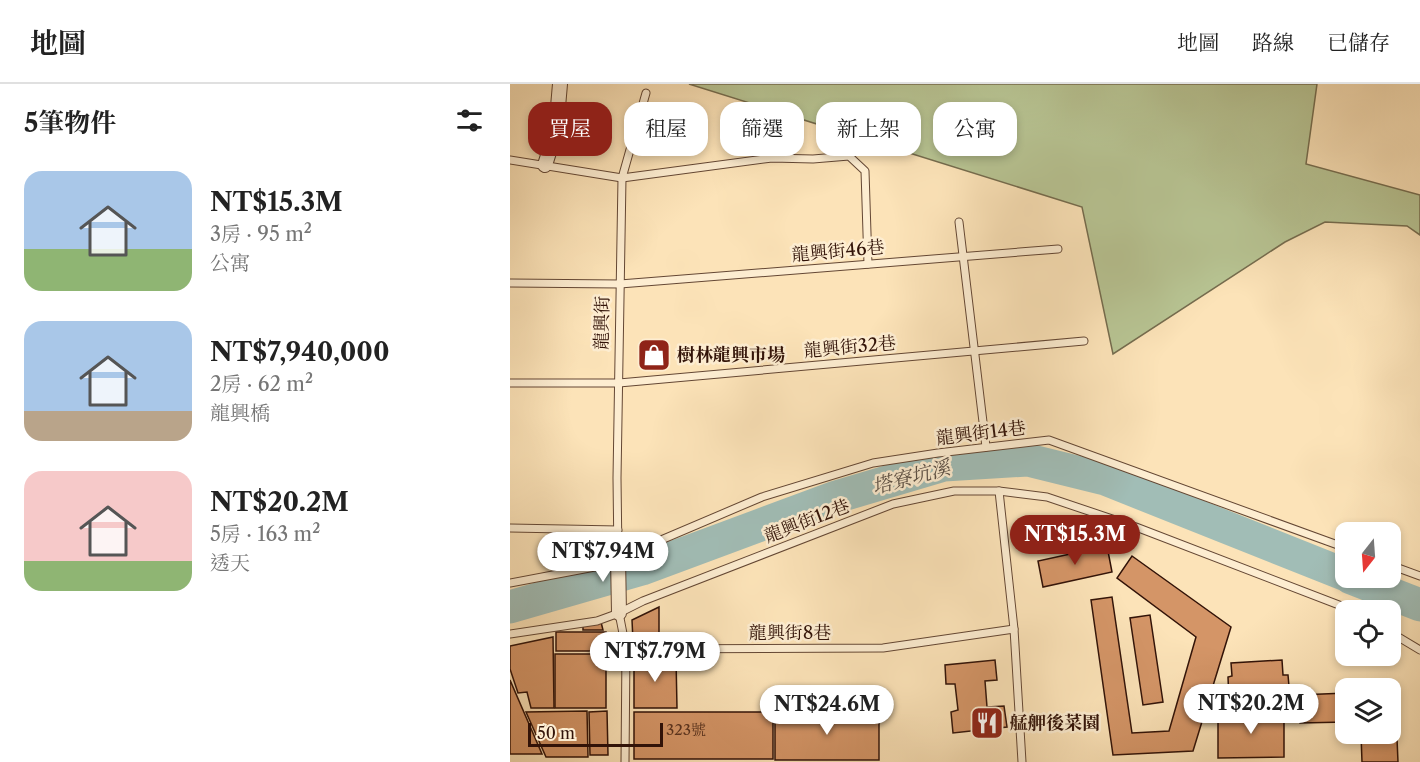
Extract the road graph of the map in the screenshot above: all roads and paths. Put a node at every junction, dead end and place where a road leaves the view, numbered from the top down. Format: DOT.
graph roads {
  1 [pos="561,84"];
  2 [pos="646,93"];
  3 [pos="510,160"];
  4 [pos="545,165"];
  5 [pos="622,178"];
  6 [pos="959,222"];
  7 [pos="1058,249"];
  8 [pos="963,256"];
  9 [pos="868,264"];
  10 [pos="510,283"];
  11 [pos="620,284"];
  12 [pos="1084,341"];
  13 [pos="974,351"];
  14 [pos="510,383"];
  15 [pos="619,383"];
  16 [pos="986,447"];
  17 [pos="999,491"];
  18 [pos="510,528"];
  19 [pos="618,530"];
  20 [pos="1335,544"];
  21 [pos="618,557"];
  22 [pos="1401,569"];
  23 [pos="1420,576"];
  24 [pos="510,583"];
  25 [pos="1335,603"];
  26 [pos="619,611"];
  27 [pos="1014,629"];
  28 [pos="510,634"];
  29 [pos="1401,639"];
  30 [pos="626,649"];
  31 [pos="1420,650"];
  32 [pos="625,762"];
  33 [pos="1022,762"];
  1 -- 4 [label="street"];
  2 -- 5 [label="lane, 龍興街"];
  3 -- 4 [label="lane"];
  4 -- 5 [label="lane"];
  5 -- 9 [label="lane"];
  5 -- 11 [label="lane, 龍興街"];
  6 -- 8 [label="lane"];
  7 -- 8 [label="lane, 龍興街46巷"];
  8 -- 9 [label="lane, 龍興街46巷"];
  8 -- 13 [label="lane"];
  9 -- 11 [label="lane, 龍興街46巷"];
  10 -- 11 [label="lane, 龍興街46巷"];
  11 -- 15 [label="lane, 龍興街"];
  12 -- 13 [label="lane, 龍興街32巷"];
  13 -- 15 [label="lane, 龍興街32巷"];
  13 -- 16 [label="lane"];
  14 -- 15 [label="lane, 龍興街32巷"];
  15 -- 19 [label="lane, 龍興街"];
  16 -- 20 [label="lane, 龍興街14巷"];
  16 -- 21 [label="lane, 龍興街14巷"];
  17 -- 25 [label="lane, 龍興街12巷"];
  17 -- 26 [label="lane, 龍興街12巷"];
  17 -- 27 [label="lane"];
  18 -- 19 [label="lane"];
  19 -- 21 [label="lane, 龍興街"];
  21 -- 24 [label="lane, 龍興街14巷"];
  21 -- 26 [label="street"];
  22 -- 23 [label="lane"];
  26 -- 28 [label="lane, 龍興街12巷"];
  26 -- 30 [label="lane"];
  27 -- 30 [label="lane, 龍興街8巷"];
  27 -- 33 [label="lane"];
  29 -- 31 [label="lane"];
  30 -- 32 [label="lane"];
}
